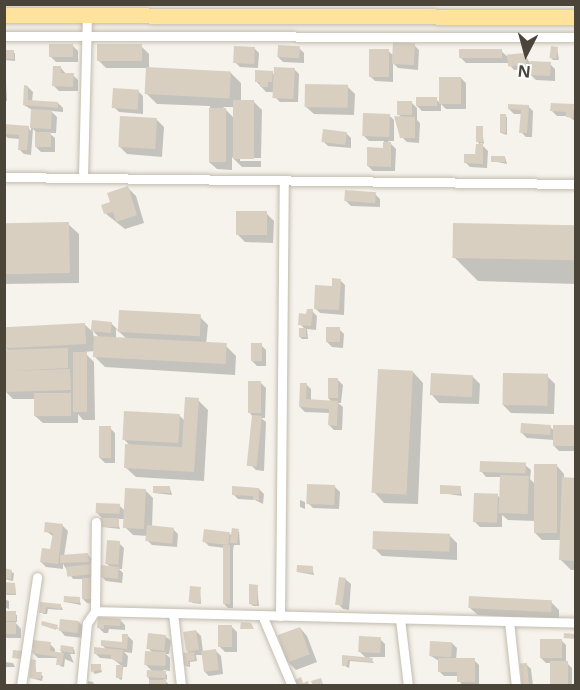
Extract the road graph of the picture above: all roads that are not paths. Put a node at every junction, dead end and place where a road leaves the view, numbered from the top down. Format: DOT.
graph roads {
  1 [pos="301,10"];
  2 [pos="4,15"];
  3 [pos="87,15"];
  4 [pos="576,17"];
  5 [pos="4,36"];
  6 [pos="87,36"];
  7 [pos="576,37"];
  8 [pos="4,177"];
  9 [pos="83,177"];
  10 [pos="284,180"];
  11 [pos="576,184"];
  12 [pos="96,522"];
  13 [pos="37,577"];
  14 [pos="95,611"];
  15 [pos="173,613"];
  16 [pos="262,615"];
  17 [pos="280,616"];
  18 [pos="400,619"];
  19 [pos="509,621"];
  20 [pos="576,623"];
  21 [pos="21,686"];
  22 [pos="81,686"];
  23 [pos="181,686"];
  24 [pos="292,686"];
  25 [pos="408,686"];
  26 [pos="516,686"];
  1 -- 3 [label="main road"];
  1 -- 4 [label="main road"];
  2 -- 3 [label="main road"];
  3 -- 6 [label="street"];
  5 -- 6 [label="street"];
  6 -- 7 [label="street"];
  6 -- 9 [label="street"];
  8 -- 9 [label="street"];
  9 -- 10 [label="street"];
  10 -- 11 [label="street"];
  10 -- 17 [label="street"];
  12 -- 14 [label="street"];
  13 -- 21 [label="street"];
  14 -- 15 [label="street"];
  14 -- 22 [label="street"];
  15 -- 16 [label="street"];
  15 -- 23 [label="street"];
  16 -- 17 [label="street"];
  16 -- 24 [label="street"];
  17 -- 18 [label="street"];
  18 -- 19 [label="street"];
  18 -- 25 [label="street"];
  19 -- 20 [label="street"];
  19 -- 26 [label="street"];
}
